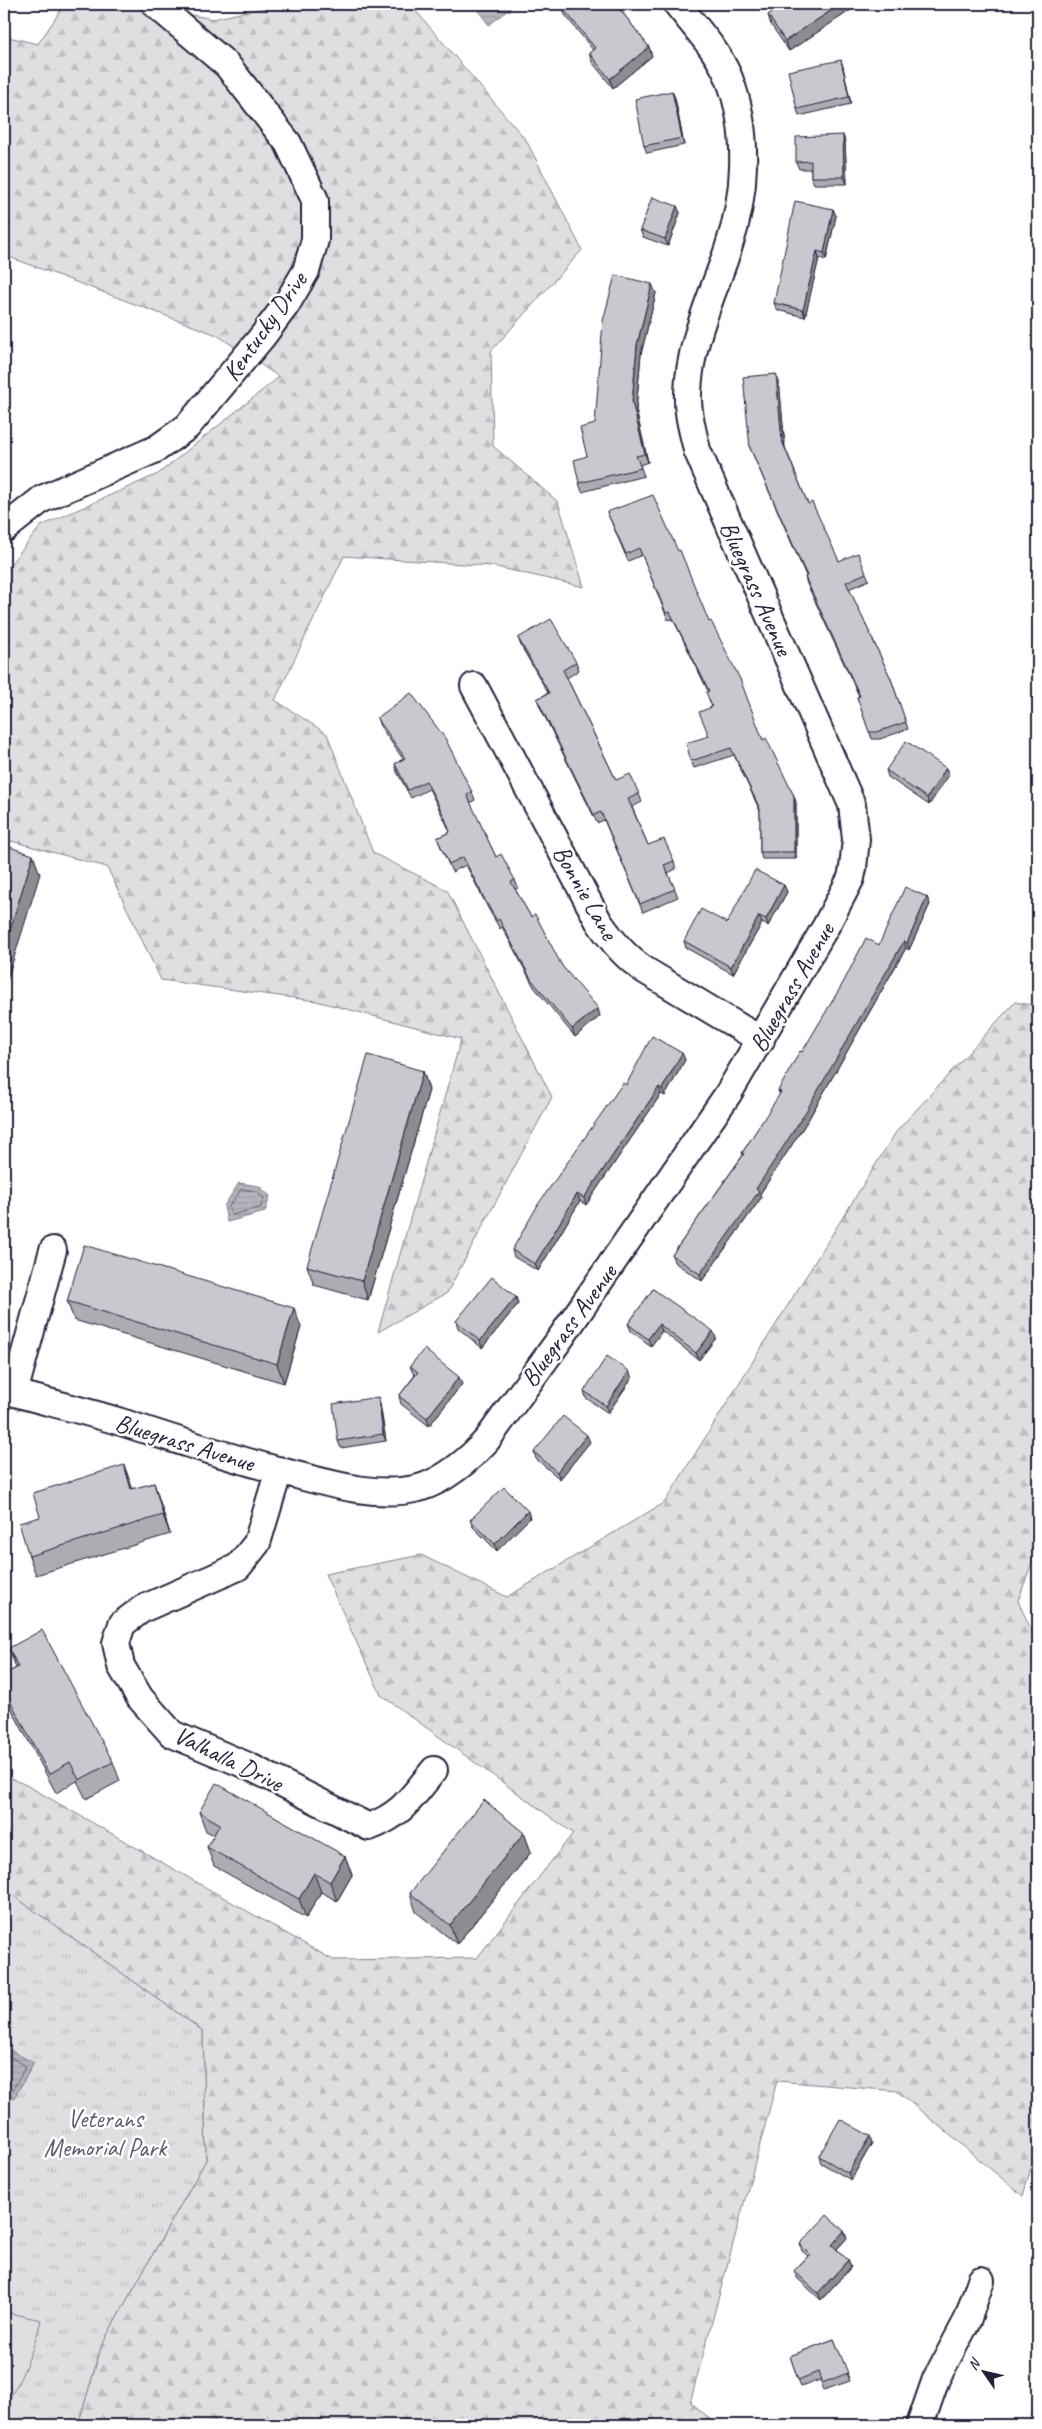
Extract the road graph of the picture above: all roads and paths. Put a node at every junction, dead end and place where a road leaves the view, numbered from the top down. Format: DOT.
graph roads {
  1 [pos="155,4"];
  2 [pos="678,4"];
  3 [pos="4,529"];
  4 [pos="474,686"];
  5 [pos="761,1040"];
  6 [pos="53,1250"];
  7 [pos="9,1392"];
  8 [pos="278,1470"];
  9 [pos="434,1770"];
  10 [pos="981,2280"];
  11 [pos="920,2425"];
  1 -- 3 [label="street, Kentucky Drive"];
  2 -- 5 [label="street, Bluegrass Avenue"];
  4 -- 5 [label="street, Bonnie Lane"];
  5 -- 8 [label="street, Bluegrass Avenue"];
  6 -- 7 [label="street"];
  7 -- 8 [label="street, Bluegrass Avenue"];
  8 -- 9 [label="street, Valhalla Drive"];
  10 -- 11 [label="street"];
}
